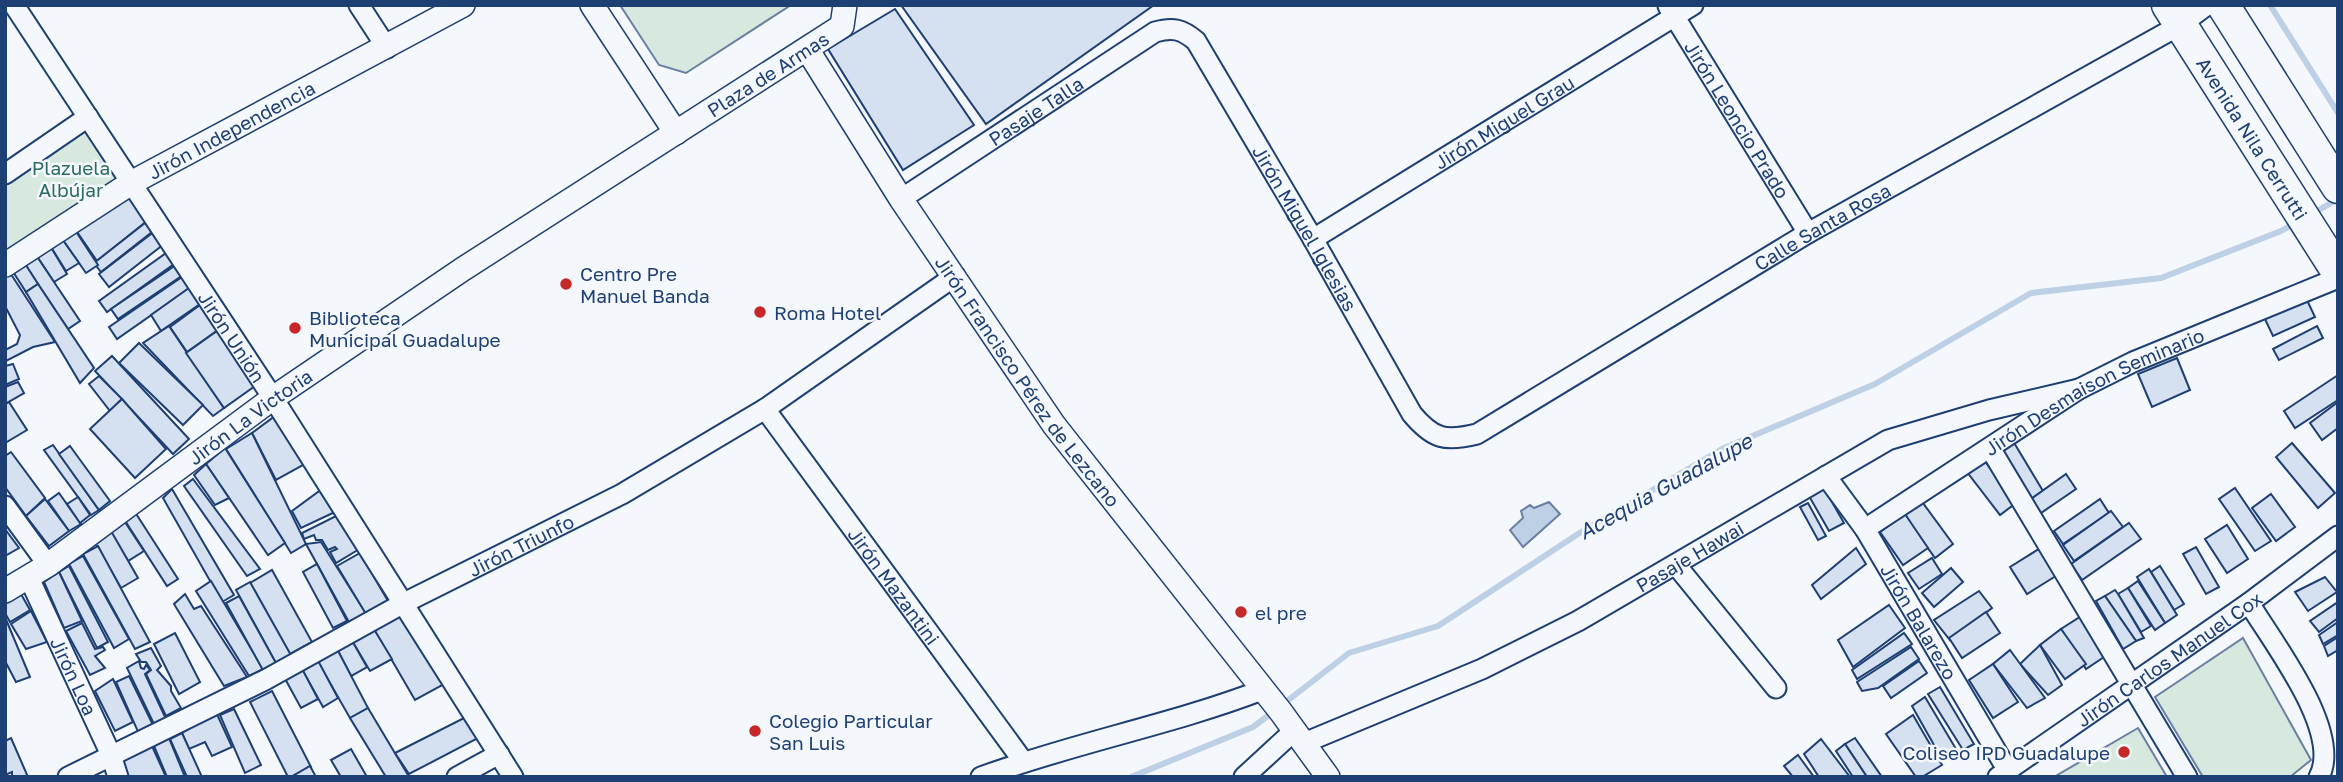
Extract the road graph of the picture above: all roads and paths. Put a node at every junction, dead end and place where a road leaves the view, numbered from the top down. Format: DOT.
graph roads {
  1 [pos="14,5"];
  2 [pos="359,5"];
  3 [pos="463,5"];
  4 [pos="593,5"];
  5 [pos="845,5"];
  6 [pos="1693,5"];
  7 [pos="2207,5"];
  8 [pos="2223,5"];
  9 [pos="1671,11"];
  10 [pos="2174,15"];
  11 [pos="1171,28"];
  12 [pos="387,48"];
  13 [pos="807,49"];
  14 [pos="88,117"];
  15 [pos="676,133"];
  16 [pos="5,174"];
  17 [pos="131,183"];
  18 [pos="2338,187"];
  19 [pos="901,199"];
  20 [pos="1808,233"];
  21 [pos="1313,239"];
  22 [pos="2330,261"];
  23 [pos="5,265"];
  24 [pos="954,276"];
  25 [pos="2338,278"];
  26 [pos="2080,389"];
  27 [pos="273,398"];
  28 [pos="765,409"];
  29 [pos="1437,436"];
  30 [pos="1990,448"];
  31 [pos="1826,475"];
  32 [pos="5,506"];
  33 [pos="1865,529"];
  34 [pos="2338,536"];
  35 [pos="1676,565"];
  36 [pos="38,571"];
  37 [pos="5,591"];
  38 [pos="2249,603"];
  39 [pos="402,604"];
  40 [pos="2133,684"];
  41 [pos="1776,688"];
  42 [pos="1282,715"];
  43 [pos="499,754"];
  44 [pos="111,755"];
  45 [pos="1023,761"];
  46 [pos="2003,774"];
  47 [pos="68,777"];
  48 [pos="118,777"];
  49 [pos="457,777"];
  50 [pos="513,777"];
  51 [pos="981,777"];
  52 [pos="1244,777"];
  53 [pos="1328,777"];
  54 [pos="2187,777"];
  55 [pos="2319,777"];
  1 -- 14 [label="street, Jirón Unión"];
  2 -- 12 [label="street"];
  3 -- 12 [label="street, Jirón Independencia"];
  4 -- 15 [label="street"];
  5 -- 13 [label="street, Plaza de Armas"];
  6 -- 9 [label="street, Jirón Miguel Grau"];
  7 -- 10 [label="street, Calle Santa Rosa"];
  8 -- 18 [label="highway"];
  9 -- 20 [label="street, Jirón Leoncio Prado"];
  9 -- 21 [label="street, Jirón Miguel Grau"];
  10 -- 20 [label="street, Calle Santa Rosa"];
  10 -- 22 [label="highway, Avenida Nila Cerrutti"];
  11 -- 19 [label="street, Pasaje Talla"];
  11 -- 21 [label="street, Jirón Miguel Iglesias"];
  12 -- 17 [label="street, Jirón Independencia"];
  13 -- 15 [label="street, Plaza de Armas"];
  13 -- 19 [label="street, Jirón Francisco Pérez de Lezcano"];
  14 -- 16 [label="street"];
  14 -- 17 [label="street, Jirón Unión"];
  15 -- 27 [label="street, Jirón La Victoria"];
  17 -- 23 [label="street, Jirón Independencia"];
  17 -- 27 [label="street, Jirón Unión"];
  19 -- 24 [label="street, Jirón Francisco Pérez de Lezcano"];
  20 -- 29 [label="street, Calle Santa Rosa"];
  21 -- 29 [label="street, Jirón Miguel Iglesias"];
  24 -- 28 [label="street, Jirón Triunfo"];
  24 -- 42 [label="street, Jirón Francisco Pérez de Lezcano"];
  25 -- 26 [label="street, Jirón Desmaison Seminario"];
  26 -- 30 [label="street, Jirón Desmaison Seminario"];
  26 -- 31 [label="street, Pasaje Hawai"];
  27 -- 36 [label="street, Jirón La Victoria"];
  27 -- 39 [label="street, Jirón Unión"];
  28 -- 39 [label="street, Jirón Triunfo"];
  28 -- 45 [label="street, Jirón Mazantini"];
  30 -- 33 [label="street, Jirón Desmaison Seminario"];
  30 -- 40 [label="street"];
  31 -- 33 [label="street, Jirón Balarezo"];
  31 -- 35 [label="street, Pasaje Hawai"];
  32 -- 36 [label="street, Jirón Loa"];
  33 -- 46 [label="street, Jirón Balarezo"];
  34 -- 38 [label="street, Jirón Carlos Manuel Cox"];
  35 -- 41 [label="street"];
  35 -- 42 [label="street, Pasaje Hawai"];
  36 -- 37 [label="street, Jirón La Victoria"];
  36 -- 44 [label="street, Jirón Loa"];
  38 -- 40 [label="street, Jirón Carlos Manuel Cox"];
  38 -- 55 [label="street"];
  39 -- 43 [label="street, Jirón Unión"];
  39 -- 44 [label="street, Jirón Triunfo"];
  40 -- 46 [label="street, Jirón Carlos Manuel Cox"];
  40 -- 54 [label="street"];
  42 -- 45 [label="street, Pasaje Hawai"];
  42 -- 52 [label="street"];
  42 -- 53 [label="street, Jirón Francisco Pérez de Lezcano"];
  43 -- 49 [label="street"];
  43 -- 50 [label="street, Jirón Unión"];
  44 -- 47 [label="street, Jirón Triunfo"];
  44 -- 48 [label="street, Jirón Loa"];
  45 -- 51 [label="street, Pasaje Hawai"];
}
